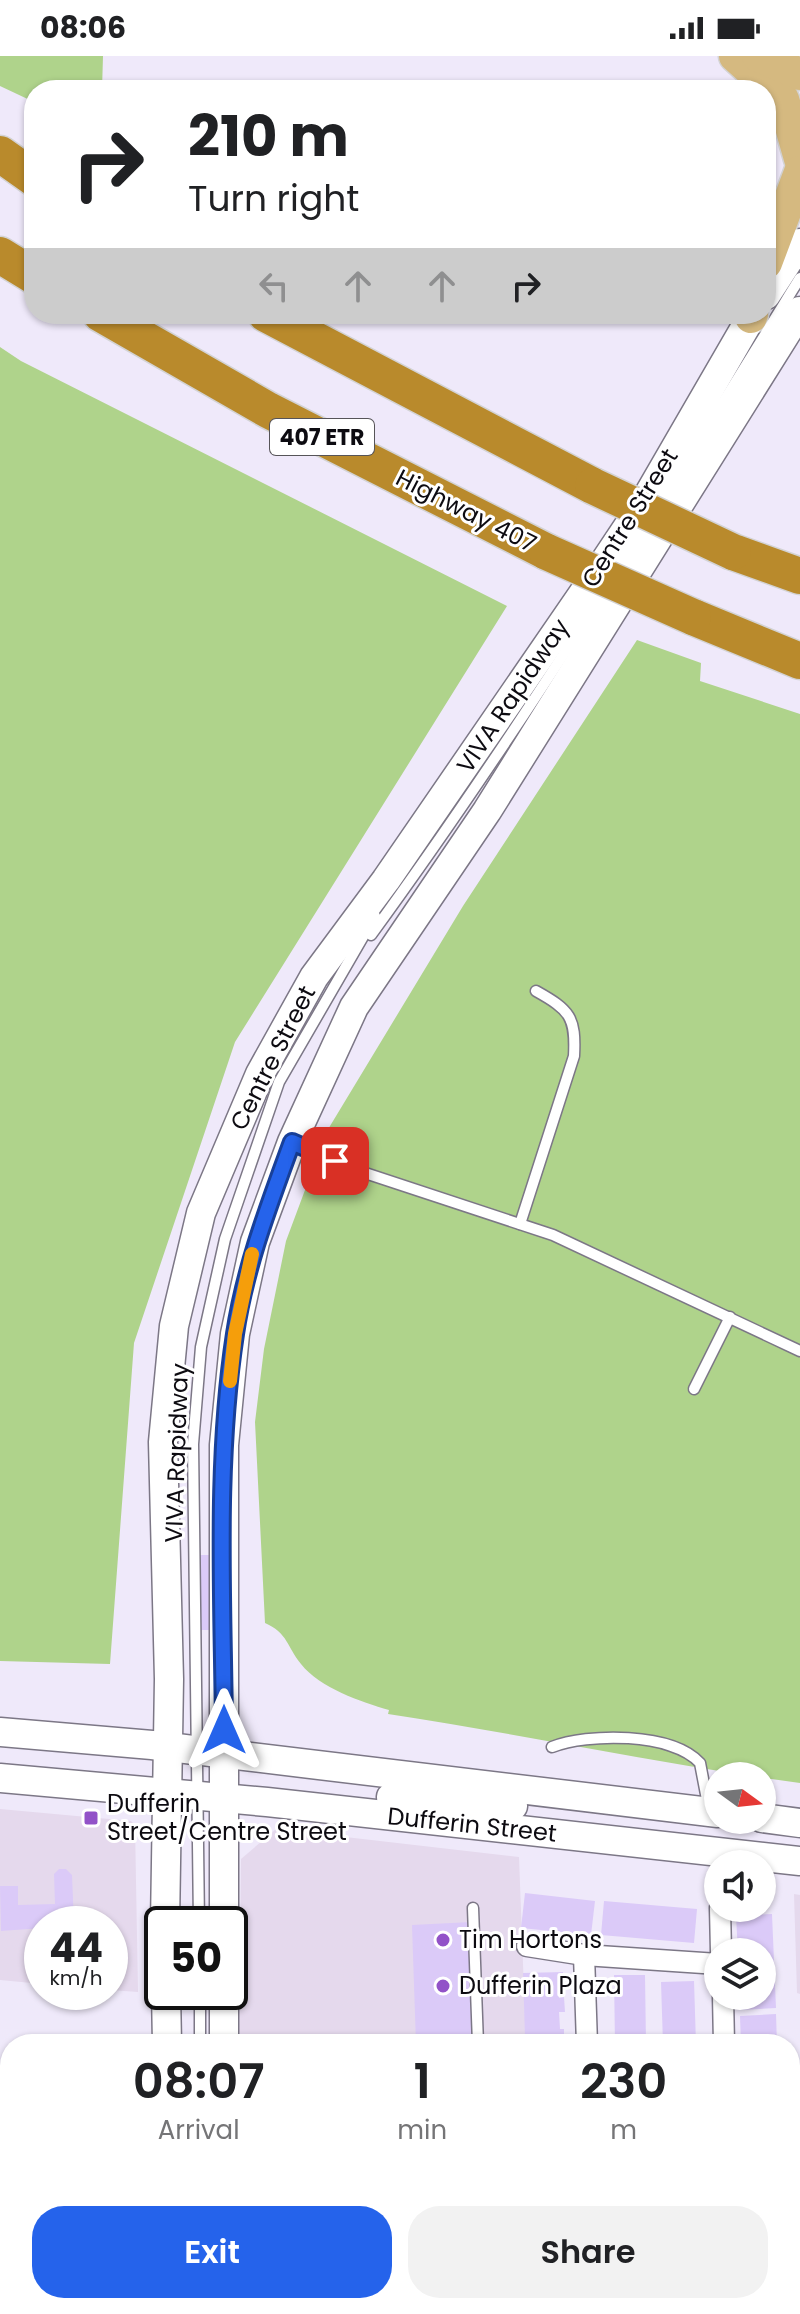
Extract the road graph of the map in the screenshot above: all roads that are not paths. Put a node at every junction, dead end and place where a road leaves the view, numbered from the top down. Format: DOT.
graph roads {
  1 [pos="735,56"];
  2 [pos="758,56"];
  3 [pos="800,74"];
  4 [pos="762,80"];
  5 [pos="776,93"];
  6 [pos="0,154"];
  7 [pos="800,159"];
  8 [pos="24,171"];
  9 [pos="800,172"];
  10 [pos="776,236"];
  11 [pos="800,243"];
  12 [pos="0,255"];
  13 [pos="24,270"];
  14 [pos="800,278"];
  15 [pos="776,280"];
  16 [pos="800,311"];
  17 [pos="776,317"];
  18 [pos="118,324"];
  19 [pos="285,324"];
  20 [pos="748,324"];
  21 [pos="771,324"];
  22 [pos="800,576"];
  23 [pos="800,661"];
  24 [pos="420,831"];
  25 [pos="348,966"];
  26 [pos="536,991"];
  27 [pos="292,1142"];
  28 [pos="520,1224"];
  29 [pos="730,1317"];
  30 [pos="800,1351"];
  31 [pos="694,1389"];
  32 [pos="0,1732"];
  33 [pos="552,1747"];
  34 [pos="197,1751"];
  35 [pos="0,1778"];
  36 [pos="704,1791"];
  37 [pos="167,1793"];
  38 [pos="215,1793"];
  39 [pos="704,1812"];
  40 [pos="704,1812"];
  41 [pos="776,1820"];
  42 [pos="800,1823"];
  43 [pos="166,1853"];
  44 [pos="704,1856"];
  45 [pos="776,1860"];
  46 [pos="800,1861"];
  47 [pos="165,1906"];
  48 [pos="201,1906"];
  49 [pos="223,1906"];
  50 [pos="473,1908"];
  51 [pos="527,1946"];
  52 [pos="584,1955"];
  53 [pos="704,1963"];
  54 [pos="166,2010"];
  55 [pos="200,2010"];
  56 [pos="224,2010"];
  57 [pos="723,2010"];
  58 [pos="167,2034"];
  59 [pos="200,2034"];
  60 [pos="224,2034"];
  61 [pos="478,2034"];
  62 [pos="587,2034"];
  63 [pos="724,2034"];
  1 -- 4 [label="main road"];
  2 -- 3 [label="main road"];
  5 -- 7 [label="main road"];
  6 -- 8 [label="highway"];
  9 -- 10 [label="main road"];
  11 -- 15 [label="main road, Centre Street"];
  12 -- 13 [label="highway"];
  14 -- 17 [label="lane, VIVA Rapidway"];
  16 -- 27 [label="main road, Centre Street"];
  18 -- 23 [label="highway, Highway 407 / 407 ETR, bridge"];
  19 -- 22 [label="highway, bridge"];
  20 -- 24 [label="main road, Centre Street"];
  21 -- 25 [label="lane, VIVA Rapidway"];
  24 -- 25 [label="lane, VIVA Rapidway"];
  24 -- 34 [label="main road, Centre Street"];
  25 -- 34 [label="lane, VIVA Rapidway"];
  26 -- 28 [label="lane"];
  27 -- 28 [label="lane"];
  27 -- 34 [label="main road, Centre Street"];
  28 -- 29 [label="lane"];
  29 -- 30 [label="lane"];
  29 -- 31 [label="lane"];
  32 -- 34 [label="main road, Dufferin Street"];
  33 -- 36 [label="lane"];
  34 -- 37 [label="main road, Centre Street"];
  34 -- 38 [label="main road, Centre Street"];
  34 -- 39 [label="main road, Dufferin Street"];
  35 -- 37 [label="main road, Dufferin Street"];
  37 -- 38 [label="main road, Dufferin Street"];
  37 -- 43 [label="main road, Centre Street"];
  38 -- 40 [label="main road"];
  38 -- 43 [label="main road"];
  38 -- 44 [label="main road, Dufferin Street"];
  38 -- 48 [label="lane"];
  38 -- 49 [label="main road, Centre Street"];
  41 -- 42 [label="main road"];
  43 -- 47 [label="main road, Centre Street"];
  45 -- 46 [label="main road, Dufferin Street"];
  50 -- 61 [label="lane"];
  51 -- 52 [label="street"];
  52 -- 53 [label="street"];
  52 -- 62 [label="street"];
  54 -- 58 [label="main road"];
  55 -- 59 [label="lane"];
  56 -- 60 [label="main road"];
  57 -- 63 [label="street"];
}
